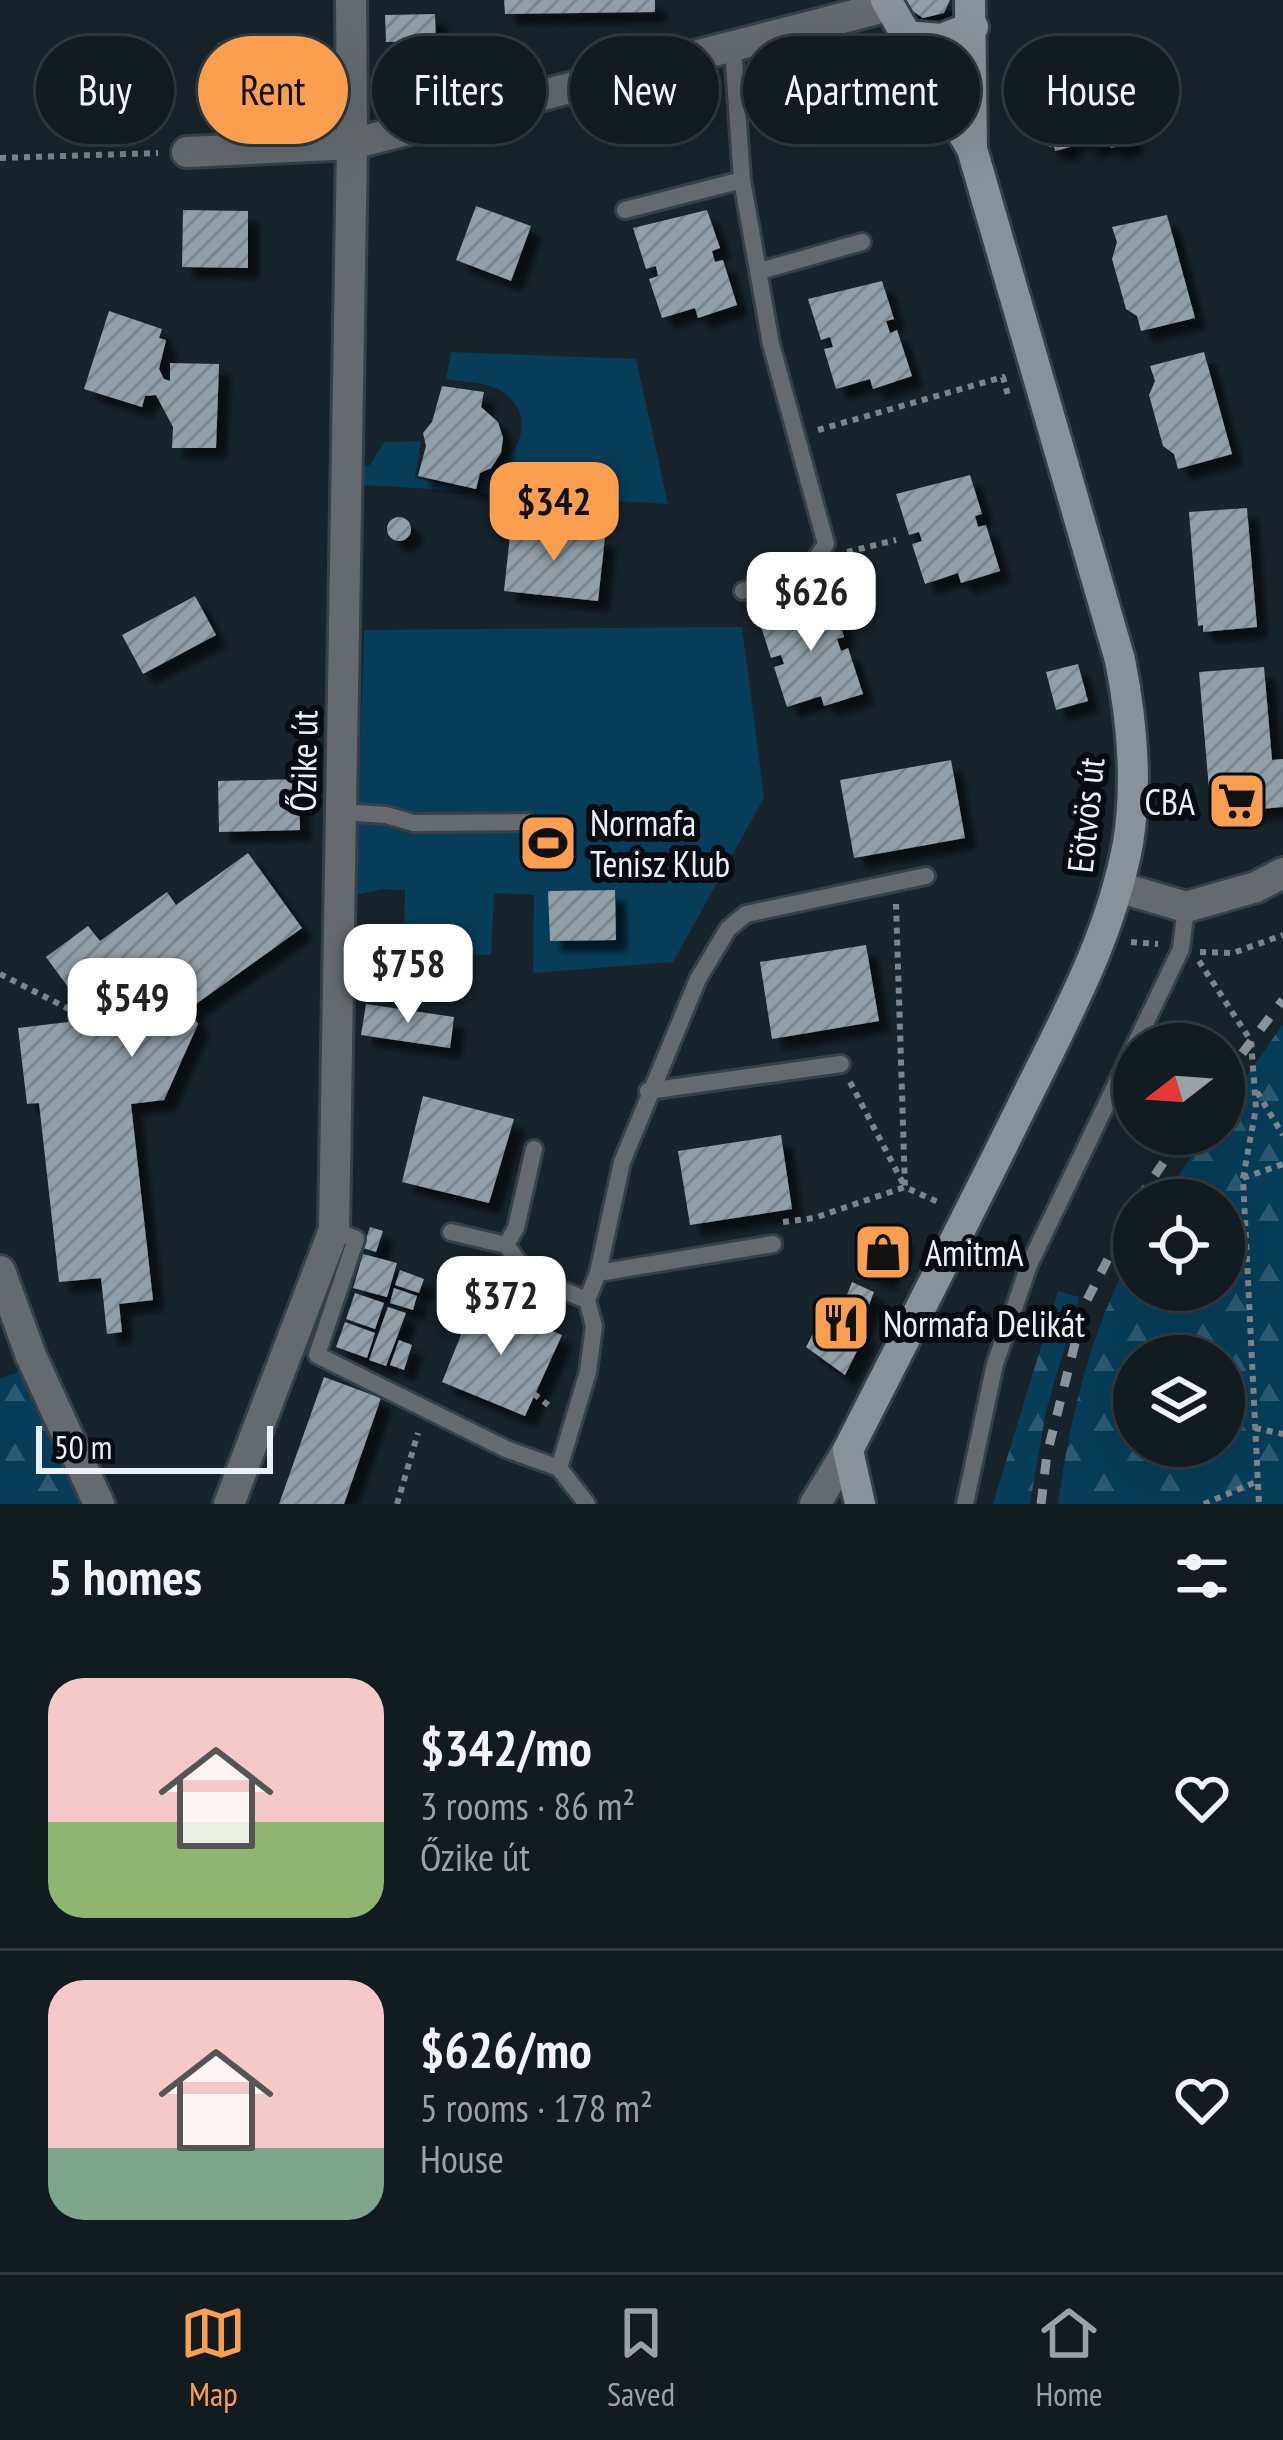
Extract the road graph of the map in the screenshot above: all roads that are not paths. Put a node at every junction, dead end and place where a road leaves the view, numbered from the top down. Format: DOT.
graph roads {
  1 [pos="351,0"];
  2 [pos="888,3"];
  3 [pos="839,10"];
  4 [pos="972,14"];
  5 [pos="906,36"];
  6 [pos="944,36"];
  7 [pos="733,49"];
  8 [pos="352,144"];
  9 [pos="969,144"];
  10 [pos="972,149"];
  11 [pos="188,152"];
  12 [pos="742,180"];
  13 [pos="625,210"];
  14 [pos="862,242"];
  15 [pos="760,271"];
  16 [pos="743,591"];
  17 [pos="341,812"];
  18 [pos="527,822"];
  19 [pos="1283,873"];
  20 [pos="926,876"];
  21 [pos="1118,886"];
  22 [pos="1186,907"];
  23 [pos="841,1064"];
  24 [pos="648,1091"];
  25 [pos="534,1149"];
  26 [pos="334,1230"];
  27 [pos="452,1232"];
  28 [pos="773,1244"];
  29 [pos="506,1245"];
  30 [pos="0,1271"];
  31 [pos="598,1273"];
  32 [pos="587,1300"];
  33 [pos="848,1450"];
  34 [pos="560,1468"];
  35 [pos="99,1504"];
  36 [pos="229,1504"];
  37 [pos="587,1504"];
  38 [pos="815,1504"];
  39 [pos="860,1504"];
  40 [pos="965,1504"];
  1 -- 8 [label="street, Őzike út"];
  2 -- 3 [label="street"];
  2 -- 5 [label="street, Eötvös út"];
  3 -- 7 [label="street"];
  4 -- 6 [label="street"];
  4 -- 10 [label="street, Eötvös út"];
  7 -- 8 [label="street"];
  7 -- 12 [label="lane"];
  8 -- 11 [label="street"];
  8 -- 17 [label="street, Őzike út"];
  9 -- 10 [label="street, Eötvös út"];
  10 -- 21 [label="street, Eötvös út"];
  12 -- 13 [label="lane"];
  12 -- 15 [label="lane"];
  14 -- 15 [label="lane"];
  15 -- 16 [label="lane"];
  17 -- 18 [label="lane"];
  17 -- 26 [label="street, Őzike út"];
  19 -- 22 [label="street"];
  20 -- 24 [label="lane"];
  21 -- 22 [label="street"];
  21 -- 33 [label="street, Eötvös út"];
  22 -- 40 [label="lane"];
  23 -- 24 [label="lane"];
  24 -- 31 [label="lane"];
  25 -- 29 [label="lane"];
  26 -- 34 [label="lane"];
  26 -- 36 [label="street, Őzike út"];
  27 -- 29 [label="lane"];
  28 -- 31 [label="lane"];
  29 -- 32 [label="lane"];
  30 -- 35 [label="street"];
  31 -- 32 [label="lane"];
  32 -- 34 [label="lane"];
  33 -- 38 [label="street, Eötvös út"];
  33 -- 39 [label="street"];
  34 -- 37 [label="lane"];
}
